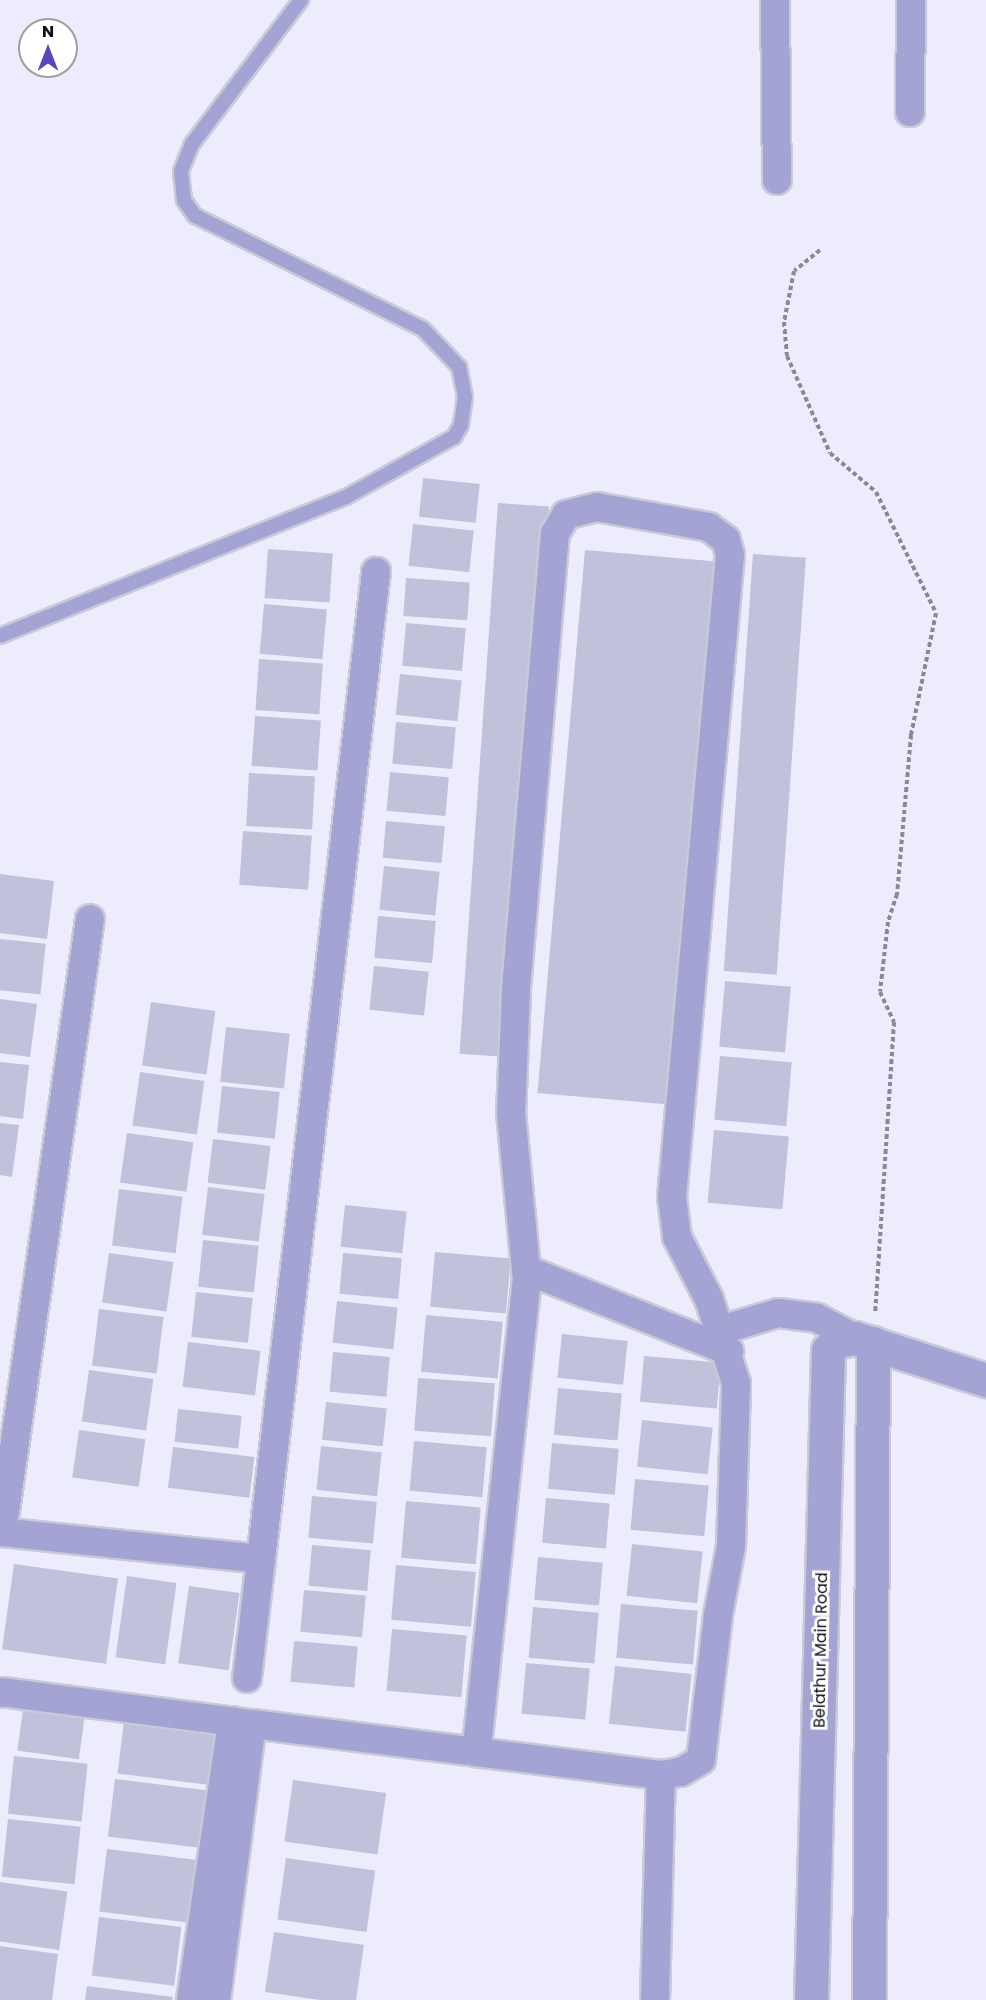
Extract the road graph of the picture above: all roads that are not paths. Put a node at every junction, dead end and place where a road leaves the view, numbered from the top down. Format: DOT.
graph roads {
  1 [pos="301,0"];
  2 [pos="775,0"];
  3 [pos="911,0"];
  4 [pos="910,112"];
  5 [pos="777,180"];
  6 [pos="376,572"];
  7 [pos="0,636"];
  8 [pos="90,919"];
  9 [pos="527,1270"];
  10 [pos="864,1340"];
  11 [pos="725,1341"];
  12 [pos="986,1380"];
  13 [pos="1,1532"];
  14 [pos="261,1559"];
  15 [pos="247,1678"];
  16 [pos="0,1693"];
  17 [pos="242,1723"];
  18 [pos="476,1752"];
  19 [pos="660,1775"];
  20 [pos="191,2000"];
  21 [pos="216,2000"];
  22 [pos="655,2000"];
  23 [pos="812,2000"];
  24 [pos="869,2000"];
  1 -- 7 [label="lane"];
  2 -- 5 [label="street"];
  3 -- 4 [label="street"];
  6 -- 14 [label="street"];
  8 -- 13 [label="street"];
  9 -- 11 [label="street"];
  9 -- 11 [label="street"];
  9 -- 18 [label="street"];
  10 -- 11 [label="street"];
  10 -- 12 [label="street"];
  10 -- 23 [label="street, Belathur Main Road"];
  10 -- 24 [label="street"];
  11 -- 19 [label="street"];
  13 -- 14 [label="street"];
  14 -- 15 [label="street"];
  16 -- 17 [label="street"];
  17 -- 18 [label="street"];
  17 -- 20 [label="street"];
  17 -- 21 [label="street"];
  18 -- 19 [label="street"];
  19 -- 22 [label="street"];
}
